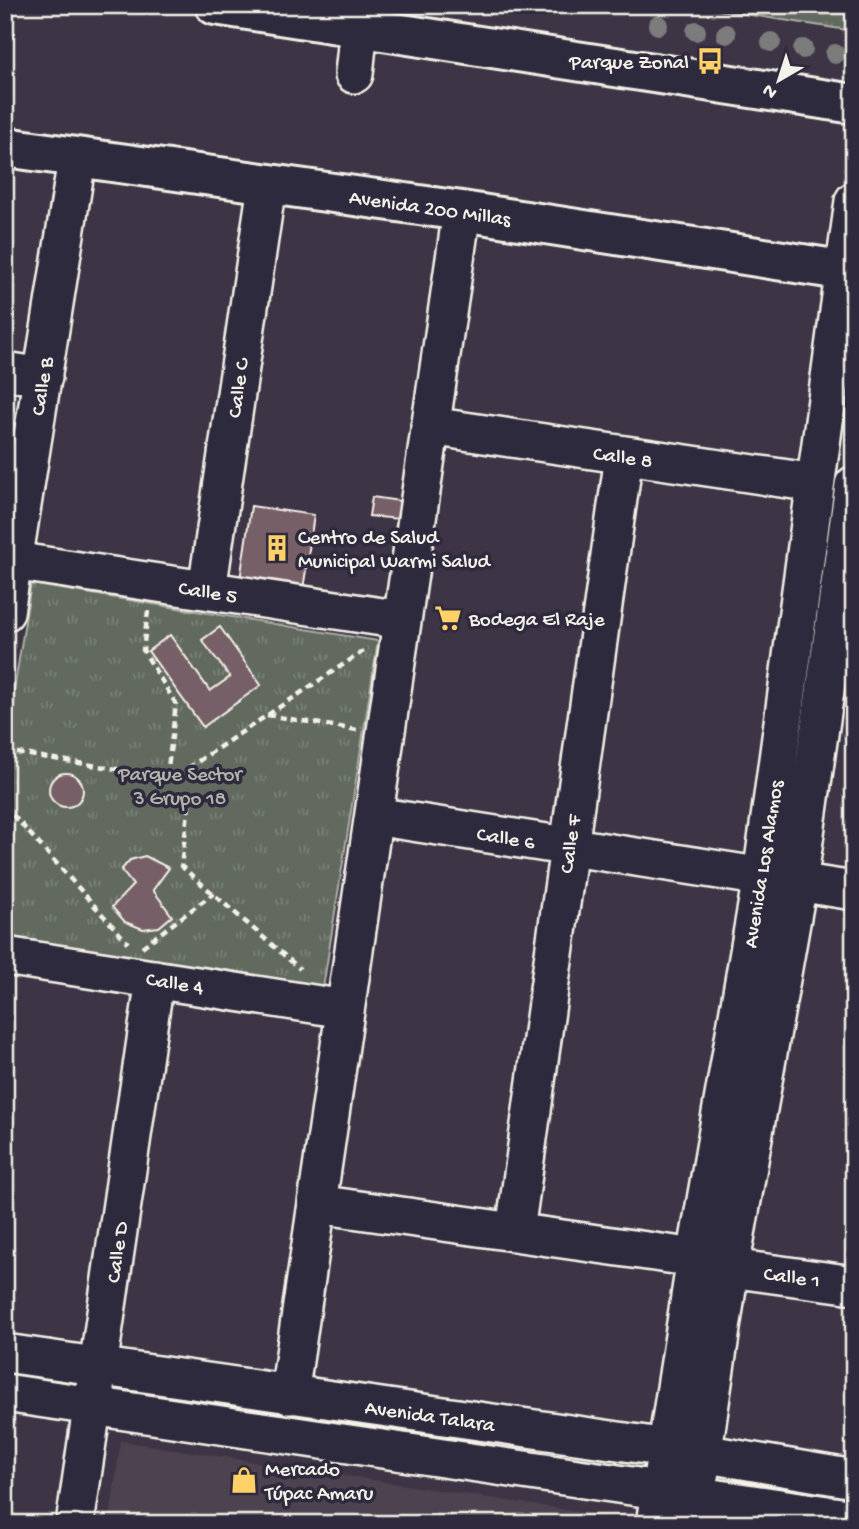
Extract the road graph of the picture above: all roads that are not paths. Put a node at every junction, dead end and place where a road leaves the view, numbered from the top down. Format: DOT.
graph roads {
  1 [pos="215,5"];
  2 [pos="359,27"];
  3 [pos="354,74"];
  4 [pos="854,104"];
  5 [pos="5,147"];
  6 [pos="77,159"];
  7 [pos="267,185"];
  8 [pos="854,201"];
  9 [pos="462,211"];
  10 [pos="849,272"];
  11 [pos="5,372"];
  12 [pos="43,377"];
  13 [pos="430,426"];
  14 [pos="624,456"];
  15 [pos="815,483"];
  16 [pos="854,485"];
  17 [pos="13,561"];
  18 [pos="207,590"];
  19 [pos="5,612"];
  20 [pos="402,623"];
  21 [pos="374,817"];
  22 [pos="569,847"];
  23 [pos="762,877"];
  24 [pos="798,883"];
  25 [pos="854,891"];
  26 [pos="5,956"];
  27 [pos="155,979"];
  28 [pos="345,1009"];
  29 [pos="317,1204"];
  30 [pos="514,1231"];
  31 [pos="696,1258"];
  32 [pos="730,1268"];
  33 [pos="854,1285"];
  34 [pos="5,1353"];
  35 [pos="99,1366"];
  36 [pos="5,1393"];
  37 [pos="289,1395"];
  38 [pos="93,1406"];
  39 [pos="684,1452"];
  40 [pos="854,1479"];
  41 [pos="657,1506"];
  42 [pos="695,1510"];
  43 [pos="854,1519"];
  44 [pos="75,1524"];
  1 -- 2 [label="main road"];
  2 -- 3 [label="street"];
  2 -- 4 [label="main road"];
  5 -- 6 [label="main road, Avenida 200 Millas"];
  6 -- 7 [label="main road, Avenida 200 Millas"];
  6 -- 12 [label="street, Calle B"];
  7 -- 9 [label="main road, Avenida 200 Millas"];
  7 -- 18 [label="street, Calle C"];
  8 -- 10 [label="street, Avenida Los Alamos"];
  9 -- 10 [label="main road, Avenida 200 Millas"];
  9 -- 13 [label="street"];
  10 -- 15 [label="street, Avenida Los Alamos"];
  11 -- 12 [label="street"];
  12 -- 17 [label="street, Calle B"];
  13 -- 14 [label="street, Calle 8"];
  13 -- 20 [label="street"];
  14 -- 15 [label="street, Calle 8"];
  14 -- 22 [label="street, Calle F"];
  15 -- 23 [label="street, Avenida Los Alamos"];
  16 -- 24 [label="street, Avenida Los Alamos"];
  17 -- 18 [label="street, Calle 5"];
  17 -- 19 [label="street, Calle B"];
  18 -- 20 [label="street, Calle 5"];
  20 -- 21 [label="street"];
  21 -- 22 [label="street, Calle 6"];
  21 -- 28 [label="street"];
  22 -- 23 [label="street, Calle 6"];
  22 -- 30 [label="street, Calle F"];
  23 -- 24 [label="street, Calle 6"];
  23 -- 31 [label="street, Avenida Los Alamos"];
  24 -- 25 [label="street, Calle 6"];
  24 -- 32 [label="street, Avenida Los Alamos"];
  26 -- 27 [label="street, Calle 4"];
  27 -- 28 [label="street, Calle 4"];
  27 -- 35 [label="street, Calle D"];
  28 -- 29 [label="street"];
  29 -- 30 [label="street"];
  29 -- 37 [label="street"];
  30 -- 31 [label="street"];
  31 -- 39 [label="street, Avenida Los Alamos"];
  32 -- 33 [label="street, Calle 1"];
  32 -- 39 [label="street, Avenida Los Alamos"];
  34 -- 35 [label="street, Avenida Talara"];
  35 -- 37 [label="street, Avenida Talara"];
  35 -- 38 [label="street, Calle D"];
  36 -- 38 [label="street, Avenida Talara"];
  37 -- 39 [label="street, Avenida Talara"];
  38 -- 41 [label="street, Avenida Talara"];
  38 -- 44 [label="street, Calle D"];
  39 -- 40 [label="street, Avenida Talara"];
  39 -- 41 [label="street, Avenida Los Alamos"];
  39 -- 42 [label="street, Avenida Los Alamos"];
  41 -- 42 [label="street, Avenida Talara"];
  42 -- 43 [label="street, Avenida Talara"];
}
